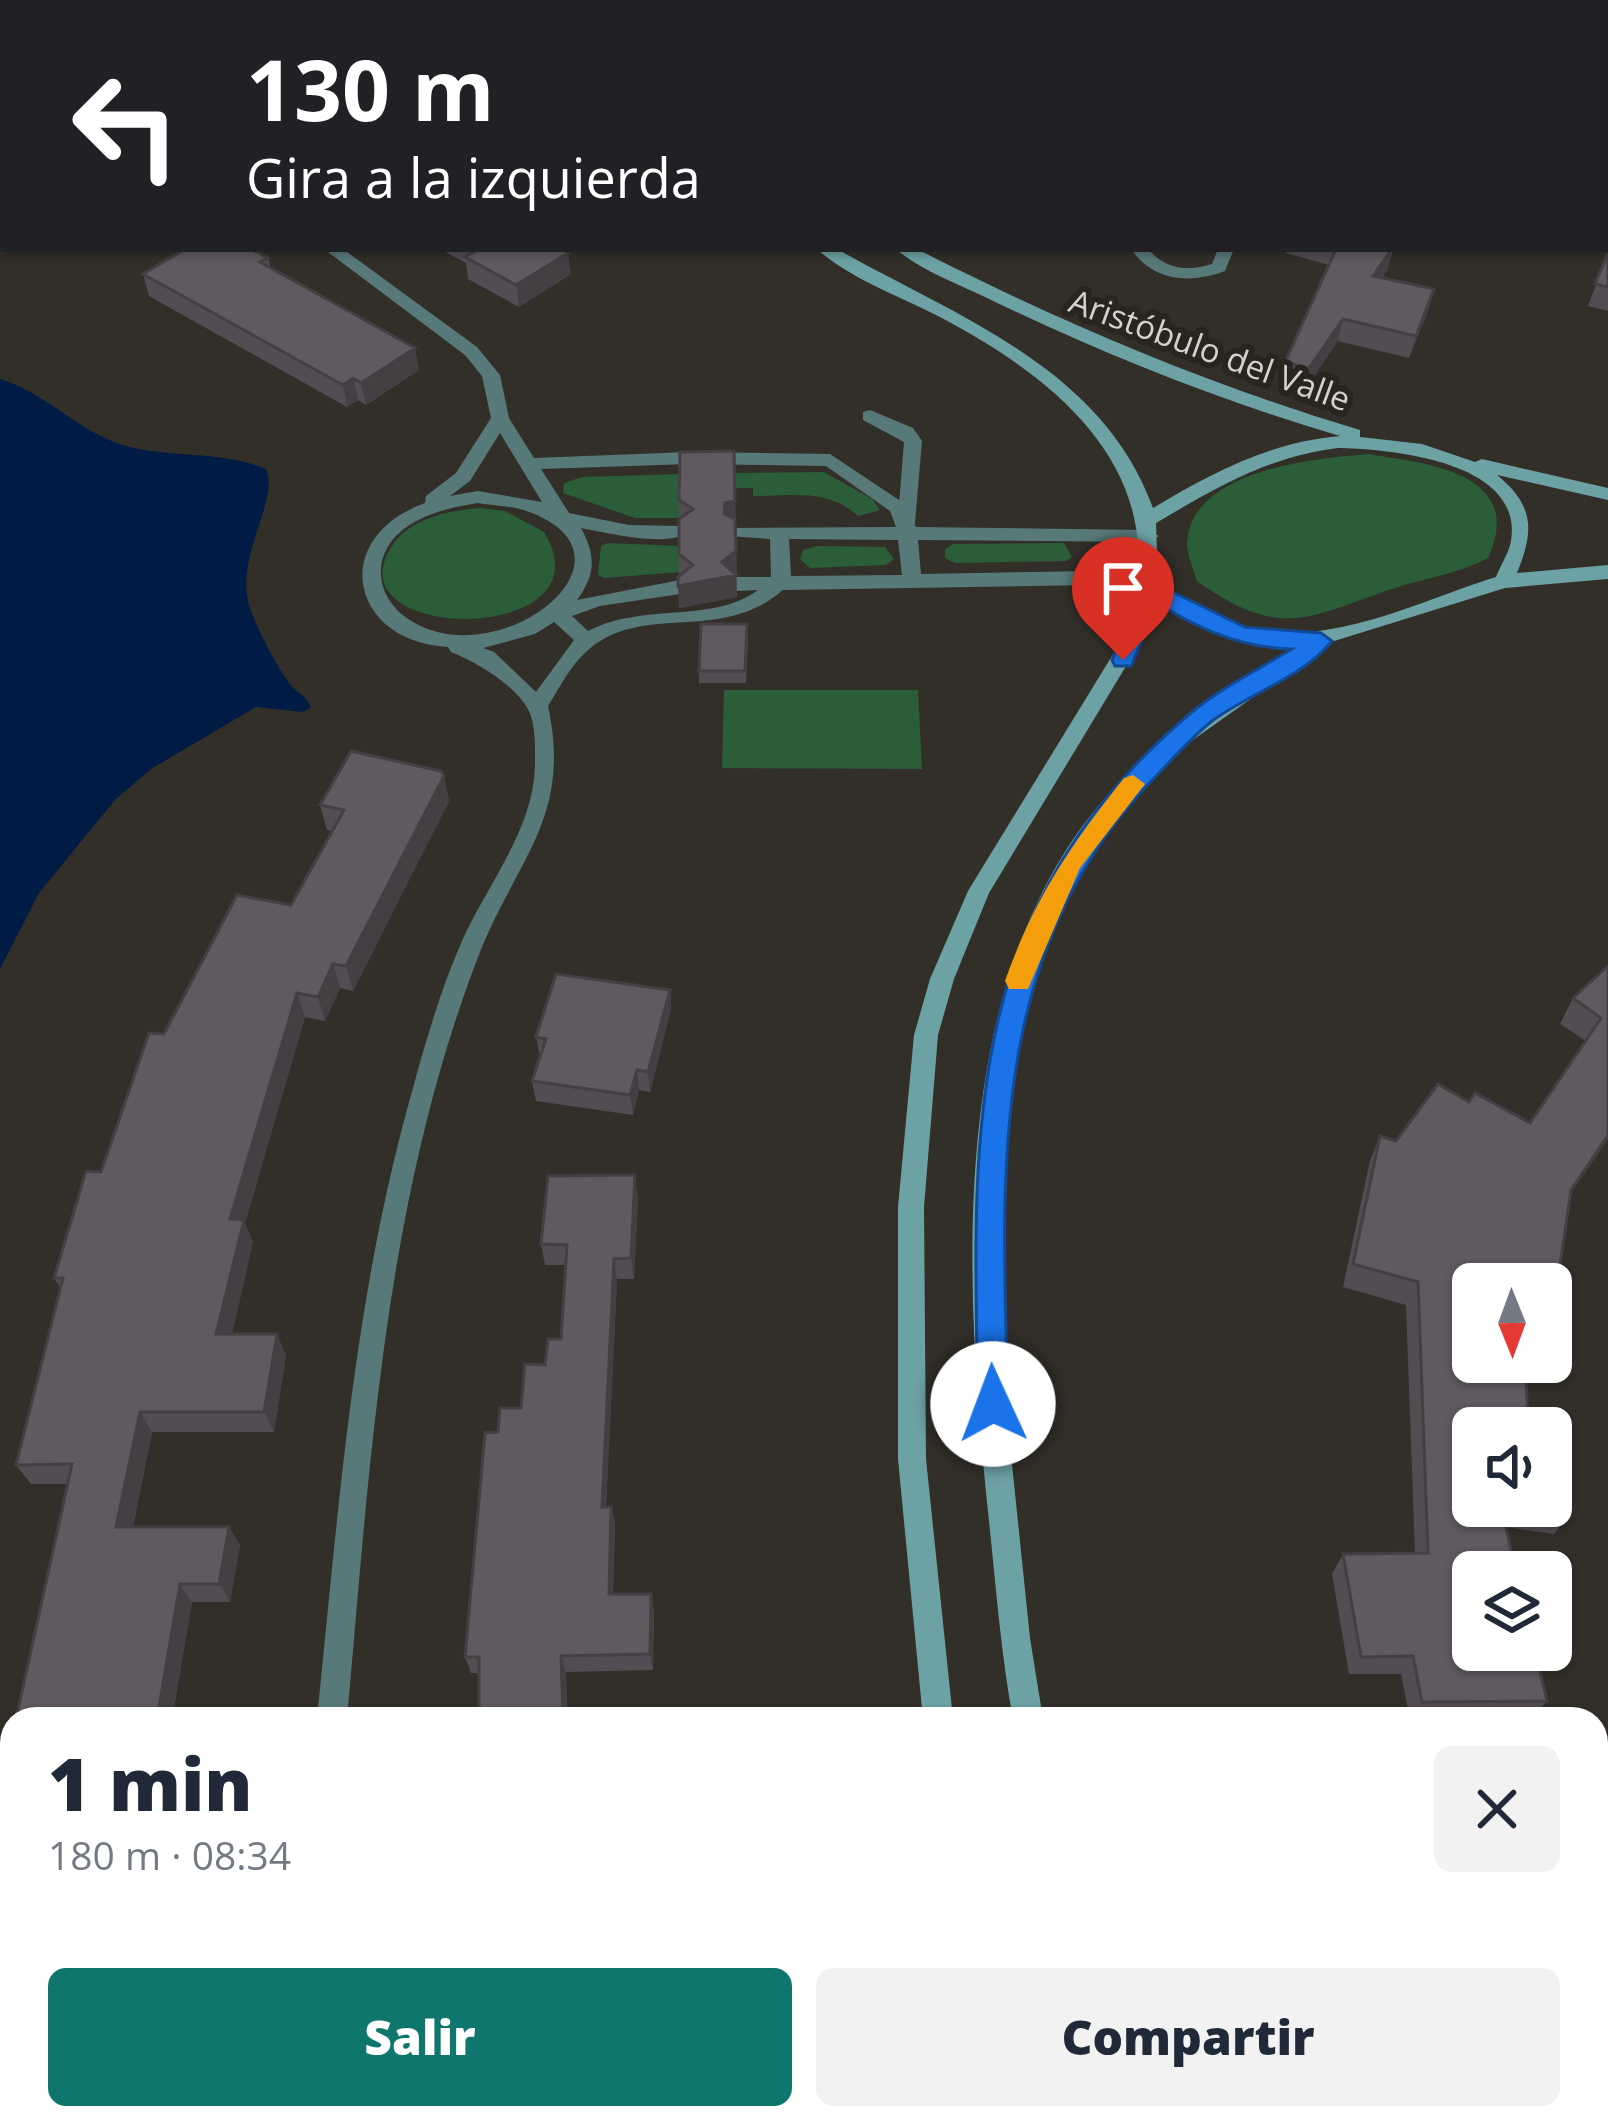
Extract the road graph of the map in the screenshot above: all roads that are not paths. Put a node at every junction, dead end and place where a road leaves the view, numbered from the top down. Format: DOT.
graph roads {
  1 [pos="336,252"];
  2 [pos="831,252"];
  3 [pos="910,252"];
  4 [pos="1143,252"];
  5 [pos="1225,252"];
  6 [pos="871,416"];
  7 [pos="500,418"];
  8 [pos="1367,438"];
  9 [pos="1465,461"];
  10 [pos="526,464"];
  11 [pos="1608,494"];
  12 [pos="417,512"];
  13 [pos="562,518"];
  14 [pos="1148,528"];
  15 [pos="908,530"];
  16 [pos="680,532"];
  17 [pos="736,532"];
  18 [pos="779,532"];
  19 [pos="1608,572"];
  20 [pos="912,579"];
  21 [pos="1504,580"];
  22 [pos="781,581"];
  23 [pos="1151,583"];
  24 [pos="736,584"];
  25 [pos="680,587"];
  26 [pos="557,614"];
  27 [pos="433,638"];
  28 [pos="586,640"];
  29 [pos="1321,641"];
  30 [pos="538,706"];
  31 [pos="333,1707"];
  32 [pos="937,1707"];
  33 [pos="1027,1707"];
  1 -- 7 [label="street"];
  2 -- 14 [label="street, Aristóbulo del Valle"];
  3 -- 8 [label="street, Aristóbulo del Valle"];
  4 -- 5 [label="street"];
  6 -- 15 [label="street"];
  7 -- 10 [label="street"];
  7 -- 12 [label="street"];
  8 -- 9 [label="street, Aristóbulo del Valle"];
  8 -- 14 [label="street"];
  9 -- 11 [label="street, Aristóbulo del Valle"];
  9 -- 21 [label="street"];
  10 -- 13 [label="street"];
  10 -- 15 [label="street"];
  12 -- 13 [label="street"];
  12 -- 27 [label="street"];
  13 -- 16 [label="street"];
  13 -- 26 [label="street"];
  14 -- 15 [label="street"];
  14 -- 23 [label="street"];
  15 -- 18 [label="street"];
  15 -- 20 [label="street"];
  17 -- 18 [label="street"];
  18 -- 22 [label="street"];
  19 -- 21 [label="street"];
  20 -- 22 [label="street"];
  20 -- 23 [label="street"];
  21 -- 29 [label="street"];
  22 -- 24 [label="street"];
  22 -- 28 [label="street"];
  23 -- 29 [label="street"];
  23 -- 32 [label="street"];
  25 -- 26 [label="street"];
  26 -- 27 [label="street"];
  26 -- 28 [label="street"];
  27 -- 30 [label="street"];
  28 -- 30 [label="street"];
  29 -- 33 [label="street"];
  30 -- 31 [label="street"];
}
